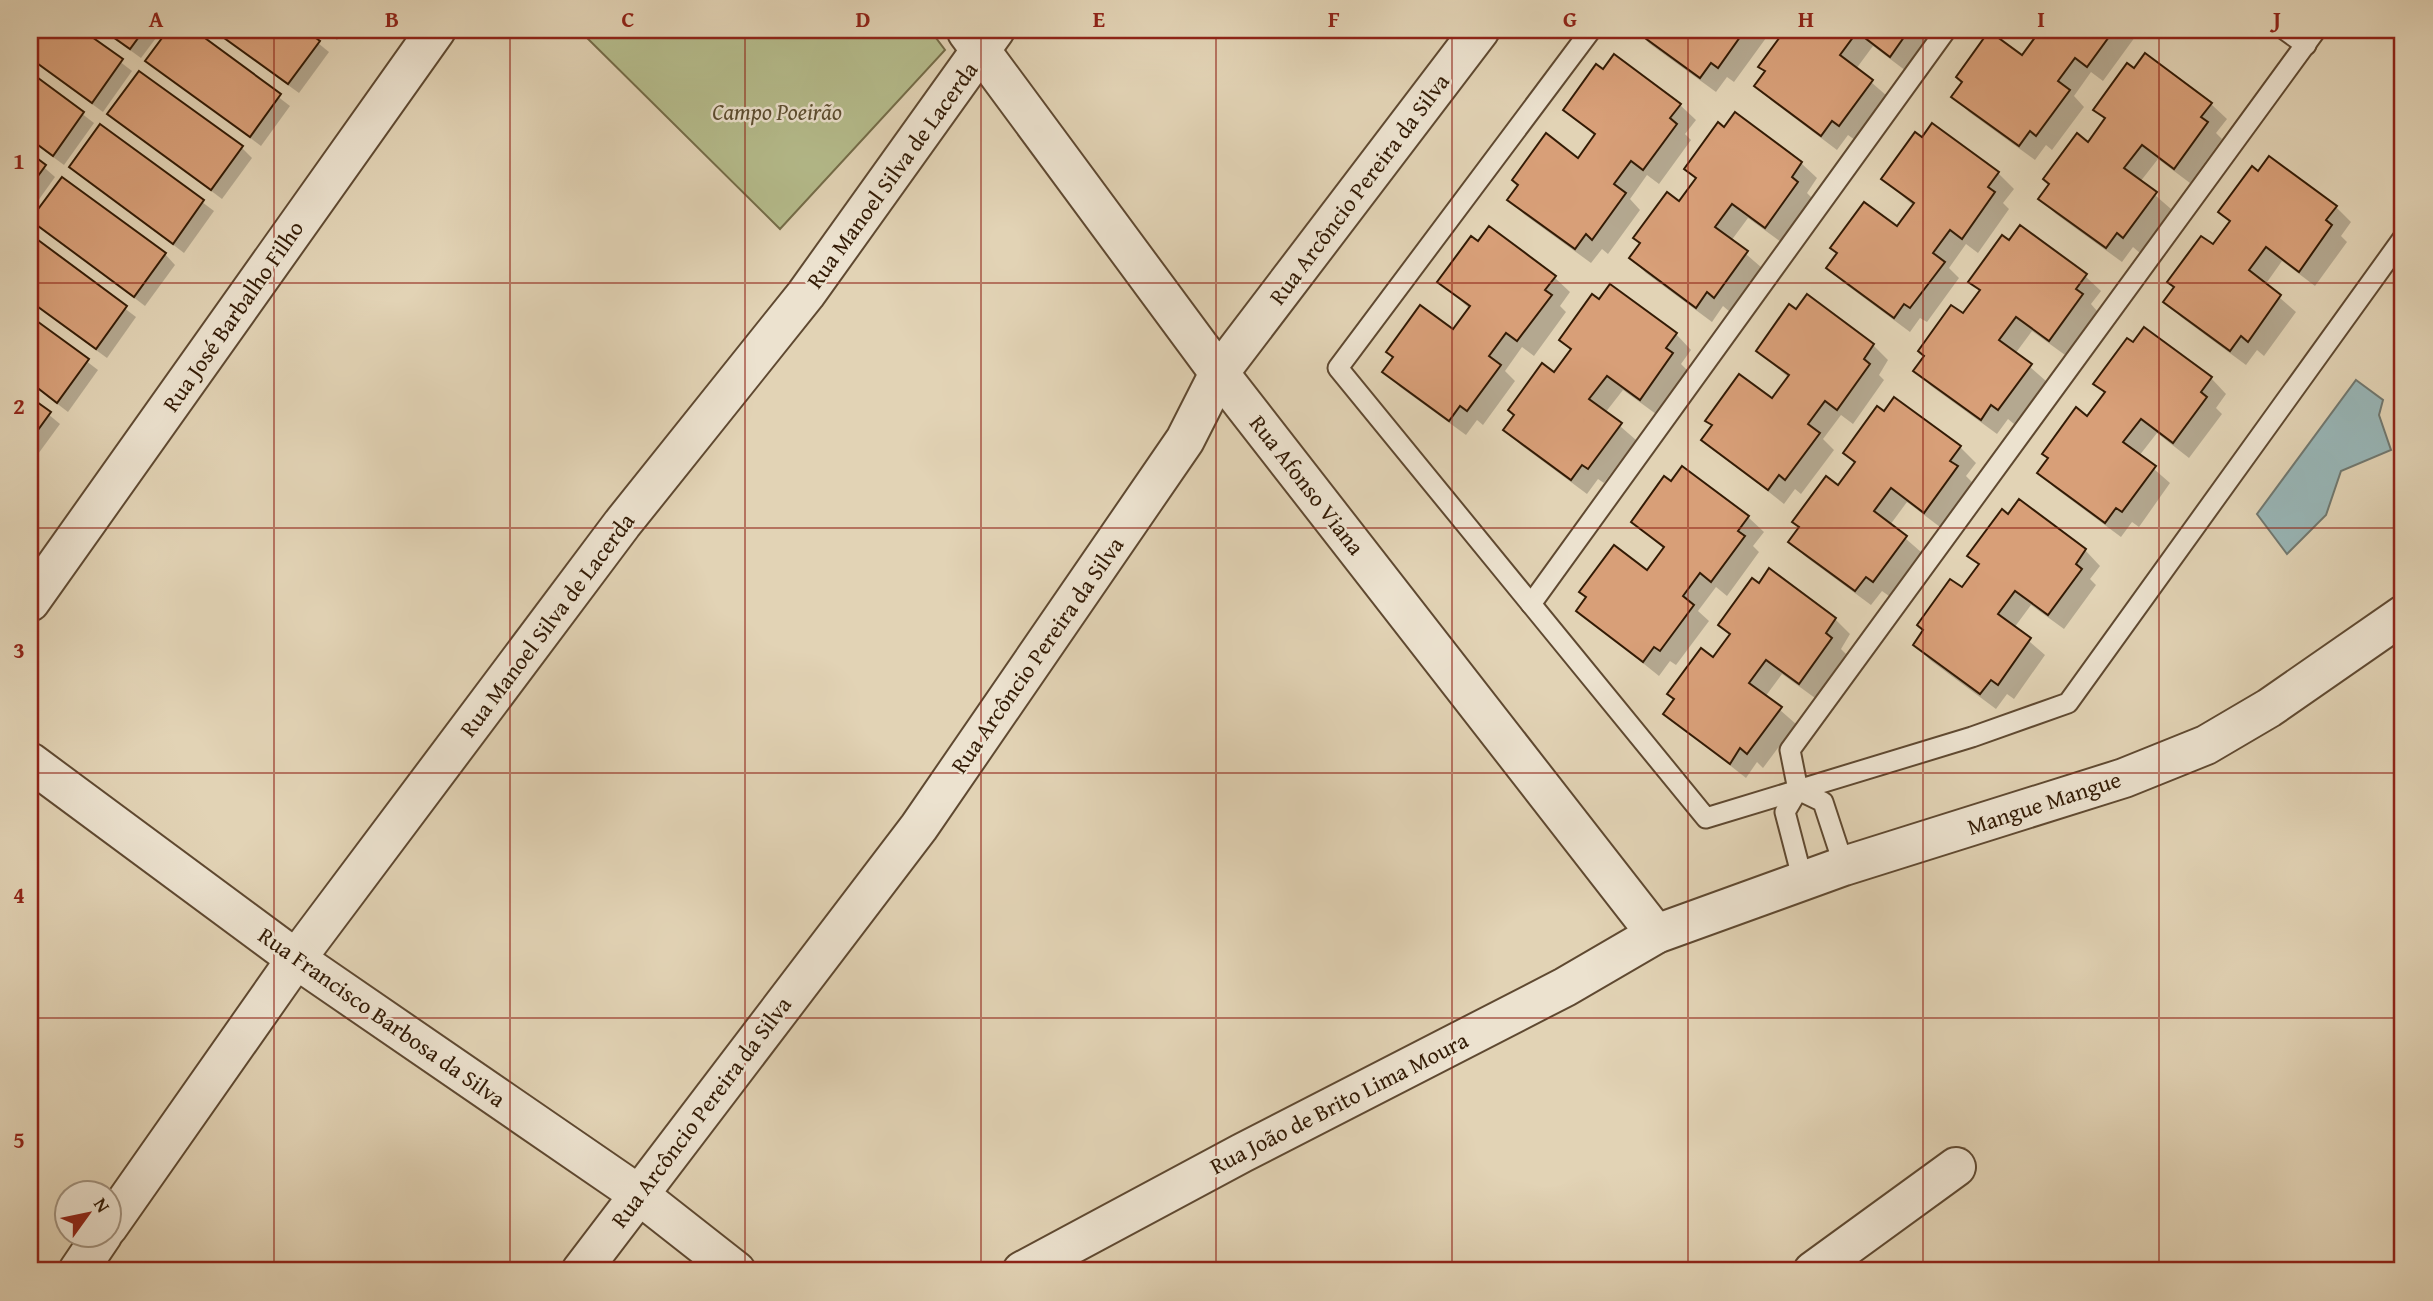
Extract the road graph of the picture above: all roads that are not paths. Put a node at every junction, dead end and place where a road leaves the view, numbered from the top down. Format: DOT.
graph roads {
  1 [pos="436,30"];
  2 [pos="1480,30"];
  3 [pos="1591,30"];
  4 [pos="1945,30"];
  5 [pos="2285,30"];
  6 [pos="980,36"];
  7 [pos="2311,37"];
  8 [pos="2403,238"];
  9 [pos="1219,373"];
  10 [pos="30,602"];
  11 [pos="1531,604"];
  12 [pos="2403,615"];
  13 [pos="30,762"];
  14 [pos="1798,790"];
  15 [pos="1844,866"];
  16 [pos="1803,881"];
  17 [pos="1656,934"];
  18 [pos="296,959"];
  19 [pos="1956,1167"];
  20 [pos="638,1194"];
  21 [pos="122,1207"];
  22 [pos="94,1248"];
  23 [pos="78,1271"];
  24 [pos="581,1271"];
  25 [pos="736,1271"];
  26 [pos="1022,1271"];
  27 [pos="1813,1271"];
  1 -- 10 [label="street, Rua José Barbalho Filho"];
  2 -- 9 [label="street, Rua Arcôncio Pereira da Silva"];
  3 -- 11 [label="lane"];
  4 -- 11 [label="lane"];
  5 -- 7 [label="lane"];
  6 -- 9 [label="street, Rua Afonso Viana"];
  6 -- 18 [label="street, Rua Manoel Silva de Lacerda"];
  7 -- 14 [label="lane"];
  8 -- 14 [label="lane"];
  9 -- 17 [label="street, Rua Afonso Viana"];
  9 -- 20 [label="street, Rua Arcôncio Pereira da Silva"];
  11 -- 14 [label="lane"];
  12 -- 15 [label="street, Mangue Mangue"];
  13 -- 18 [label="street, Rua Francisco Barbosa da Silva"];
  14 -- 15 [label="lane"];
  14 -- 16 [label="lane"];
  15 -- 16 [label="street, Mangue Mangue"];
  16 -- 17 [label="street, Mangue Mangue"];
  17 -- 26 [label="street, Rua João de Brito Lima Moura"];
  18 -- 20 [label="street, Rua Francisco Barbosa da Silva"];
  18 -- 21 [label="street, Rua Manoel Silva de Lacerda"];
  19 -- 27 [label="street"];
  20 -- 24 [label="street, Rua Arcôncio Pereira da Silva"];
  20 -- 25 [label="street, Rua Francisco Barbosa da Silva"];
  22 -- 23 [label="street"];
}
